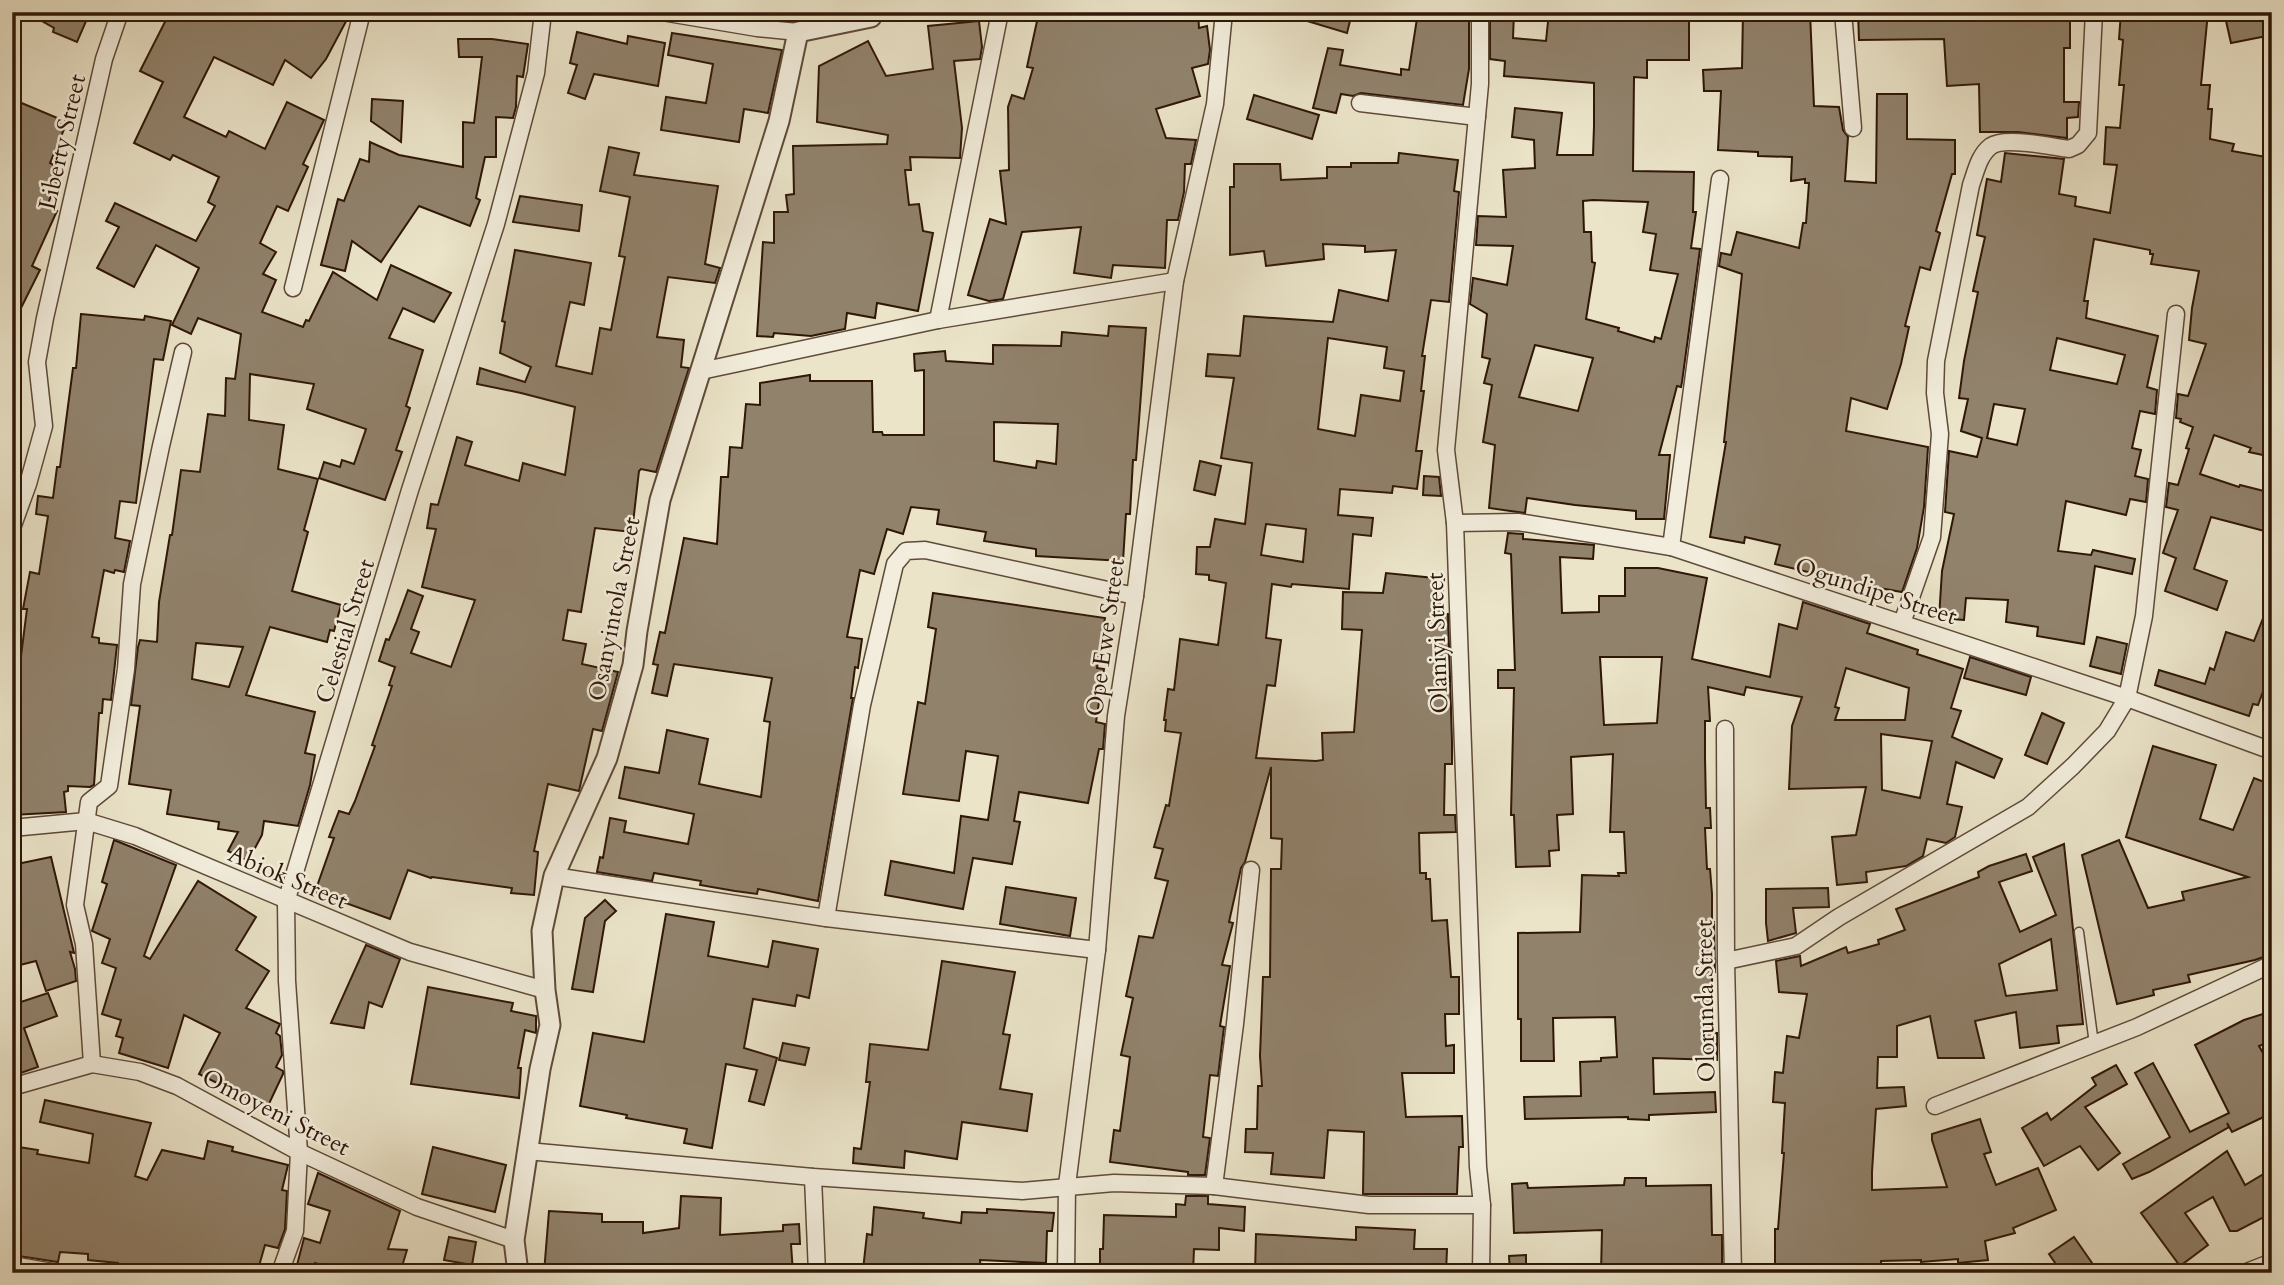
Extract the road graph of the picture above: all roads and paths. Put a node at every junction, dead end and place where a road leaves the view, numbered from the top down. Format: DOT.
graph roads {
  1 [pos="120,12"];
  2 [pos="362,12"];
  3 [pos="444,12"];
  4 [pos="493,12"];
  5 [pos="543,12"];
  6 [pos="662,12"];
  7 [pos="1000,12"];
  8 [pos="1224,12"];
  9 [pos="1480,12"];
  10 [pos="1843,12"];
  11 [pos="2095,12"];
  12 [pos="875,14"];
  13 [pos="798,32"];
  14 [pos="1360,103"];
  15 [pos="1477,117"];
  16 [pos="1853,128"];
  17 [pos="1720,179"];
  18 [pos="1175,281"];
  19 [pos="293,288"];
  20 [pos="2176,314"];
  21 [pos="938,320"];
  22 [pos="183,352"];
  23 [pos="701,371"];
  24 [pos="1455,523"];
  25 [pos="12,528"];
  26 [pos="1671,547"];
  27 [pos="1135,596"];
  28 [pos="1902,623"];
  29 [pos="2127,698"];
  30 [pos="1725,729"];
  31 [pos="2272,751"];
  32 [pos="86,821"];
  33 [pos="12,828"];
  34 [pos="1251,870"];
  35 [pos="554,876"];
  36 [pos="286,902"];
  37 [pos="826,918"];
  38 [pos="2079,932"];
  39 [pos="1097,950"];
  40 [pos="1726,961"];
  41 [pos="2272,964"];
  42 [pos="545,990"];
  43 [pos="2094,1044"];
  44 [pos="92,1065"];
  45 [pos="12,1087"];
  46 [pos="1935,1106"];
  47 [pos="527,1151"];
  48 [pos="299,1152"];
  49 [pos="813,1177"];
  50 [pos="1067,1185"];
  51 [pos="1214,1186"];
  52 [pos="1482,1205"];
  53 [pos="514,1240"];
  54 [pos="2272,1262"];
  55 [pos="12,1265"];
  56 [pos="58,1273"];
  57 [pos="280,1273"];
  58 [pos="518,1273"];
  59 [pos="817,1273"];
  60 [pos="1066,1273"];
  61 [pos="1481,1273"];
  62 [pos="1733,1273"];
  63 [pos="2244,1273"];
  1 -- 25 [label="street, Liberty Street"];
  2 -- 19 [label="street"];
  3 -- 4 [label="street"];
  5 -- 36 [label="street, Celestial Street"];
  6 -- 13 [label="street"];
  7 -- 21 [label="street"];
  8 -- 18 [label="street, Ope Ewe Street"];
  9 -- 15 [label="street, Olaniyi Street"];
  10 -- 16 [label="street"];
  11 -- 28 [label="street"];
  12 -- 13 [label="street"];
  13 -- 23 [label="street, Osanyintola Street"];
  14 -- 15 [label="street"];
  15 -- 24 [label="street, Olaniyi Street"];
  17 -- 26 [label="street"];
  18 -- 21 [label="street"];
  18 -- 27 [label="street, Ope Ewe Street"];
  20 -- 29 [label="street"];
  21 -- 23 [label="street"];
  22 -- 32 [label="street"];
  23 -- 35 [label="street, Osanyintola Street"];
  24 -- 26 [label="street, Ogundipe Street"];
  24 -- 52 [label="street, Olaniyi Street"];
  26 -- 28 [label="street, Ogundipe Street"];
  27 -- 37 [label="street"];
  27 -- 39 [label="street, Ope Ewe Street"];
  28 -- 29 [label="street, Ogundipe Street"];
  29 -- 31 [label="street, Ogundipe Street"];
  29 -- 40 [label="street"];
  30 -- 40 [label="street, Olorunda Street"];
  32 -- 33 [label="street, Abiok Street"];
  32 -- 36 [label="street, Abiok Street"];
  32 -- 44 [label="street"];
  34 -- 51 [label="street"];
  35 -- 37 [label="street"];
  35 -- 42 [label="street, Osanyintola Street"];
  36 -- 42 [label="street, Abiok Street"];
  36 -- 48 [label="street, Celestial Street"];
  37 -- 39 [label="street"];
  38 -- 43 [label="lane"];
  39 -- 50 [label="street, Ope Ewe Street"];
  40 -- 62 [label="street, Olorunda Street"];
  41 -- 43 [label="street"];
  42 -- 47 [label="street, Osanyintola Street"];
  43 -- 46 [label="street"];
  44 -- 45 [label="street, Omoyeni Street"];
  44 -- 48 [label="street, Omoyeni Street"];
  47 -- 49 [label="street"];
  47 -- 53 [label="street, Osanyintola Street"];
  48 -- 53 [label="street, Omoyeni Street"];
  48 -- 57 [label="street, Celestial Street"];
  49 -- 50 [label="street"];
  49 -- 59 [label="street"];
  50 -- 51 [label="street"];
  50 -- 60 [label="street, Ope Ewe Street"];
  51 -- 52 [label="street"];
  52 -- 61 [label="street, Olaniyi Street"];
  53 -- 58 [label="street, Osanyintola Street"];
  54 -- 63 [label="street"];
  55 -- 56 [label="street"];
}
